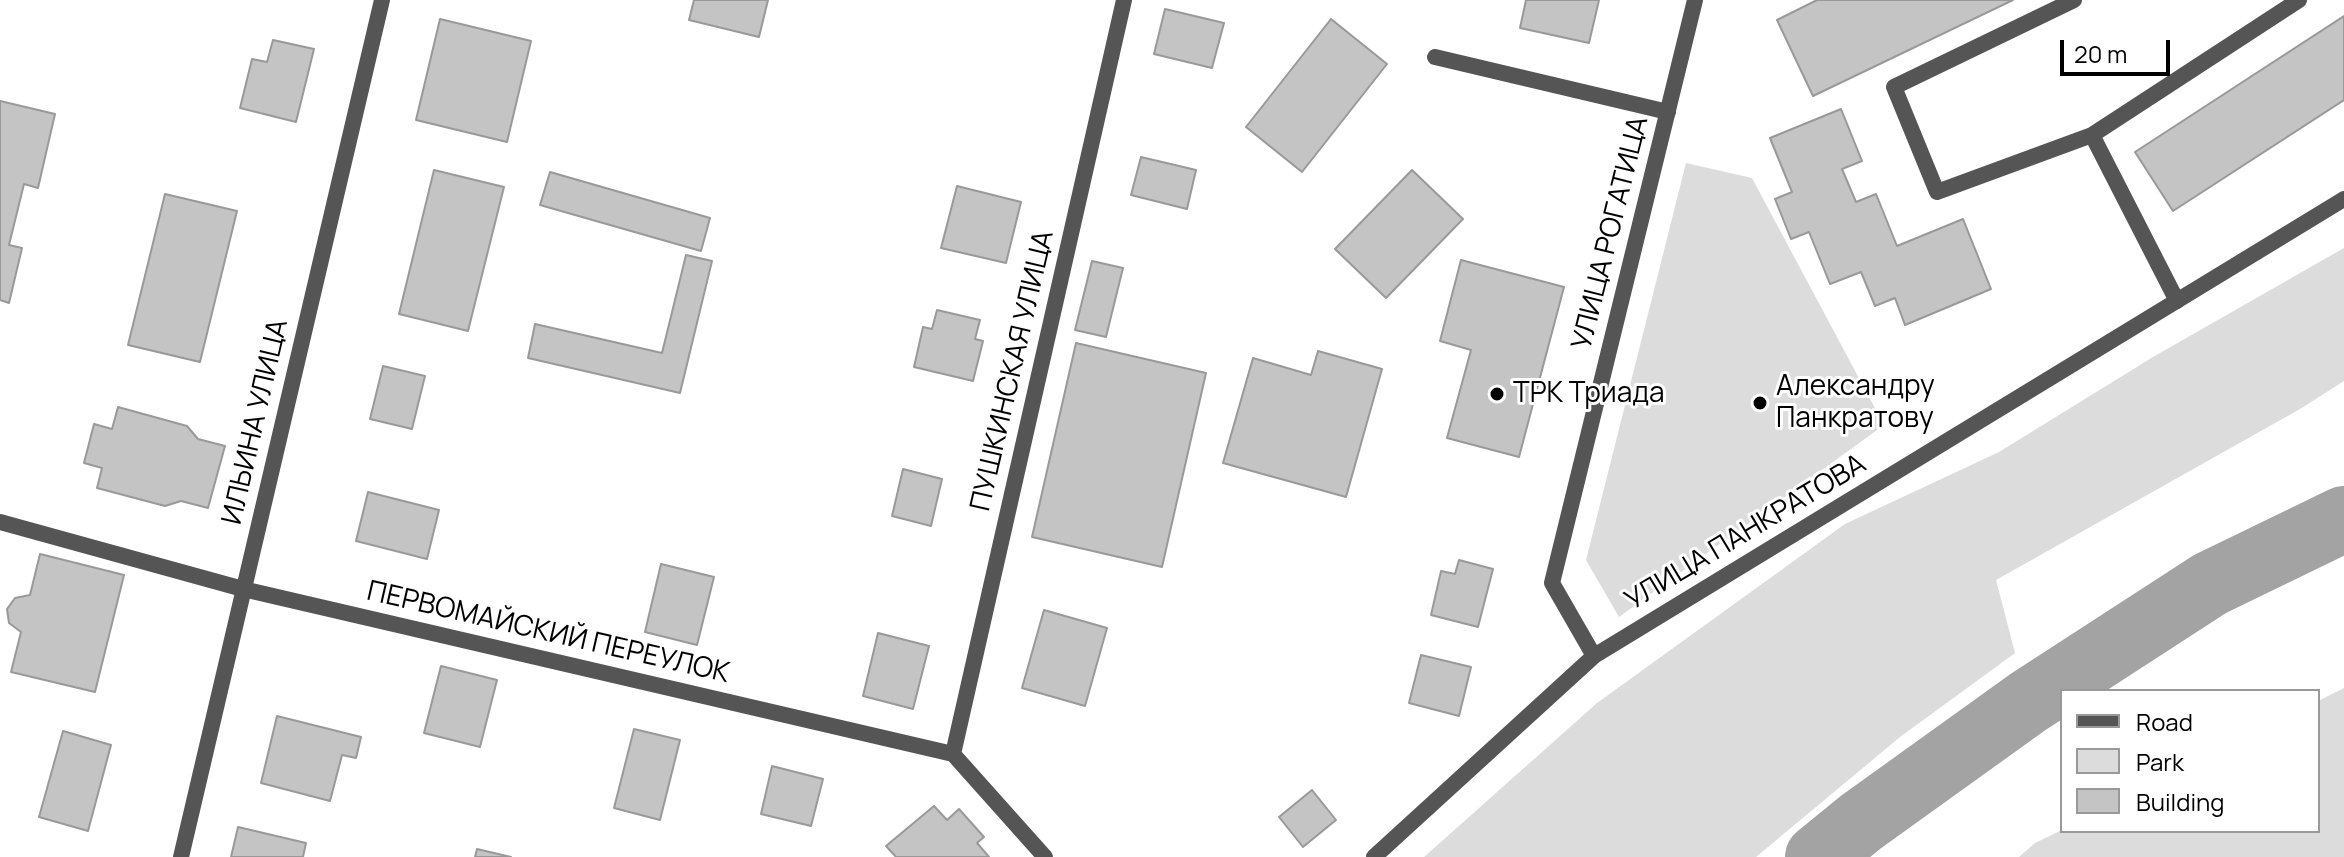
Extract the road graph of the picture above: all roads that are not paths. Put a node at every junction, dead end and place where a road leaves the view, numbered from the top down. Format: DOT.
graph roads {
  1 [pos="382,0"];
  2 [pos="1124,0"];
  3 [pos="1695,0"];
  4 [pos="2074,0"];
  5 [pos="2299,0"];
  6 [pos="1435,57"];
  7 [pos="1668,112"];
  8 [pos="2092,135"];
  9 [pos="2344,199"];
  10 [pos="2177,301"];
  11 [pos="0,522"];
  12 [pos="243,589"];
  13 [pos="1594,656"];
  14 [pos="953,754"];
  15 [pos="181,857"];
  16 [pos="1045,857"];
  17 [pos="1374,857"];
  1 -- 12 [label="street, ИЛЬИНА УЛИЦА"];
  2 -- 14 [label="street, ПУШКИНСКАЯ УЛИЦА"];
  3 -- 7 [label="street, УЛИЦА РОГАТИЦА"];
  4 -- 8 [label="street"];
  5 -- 8 [label="street"];
  6 -- 7 [label="street"];
  7 -- 13 [label="street, УЛИЦА РОГАТИЦА"];
  8 -- 10 [label="street"];
  9 -- 10 [label="street, УЛИЦА ПАНКРАТОВА"];
  10 -- 13 [label="street, УЛИЦА ПАНКРАТОВА"];
  11 -- 12 [label="street, ПЕРВОМАЙСКИЙ ПЕРЕУЛОК"];
  12 -- 14 [label="street, ПЕРВОМАЙСКИЙ ПЕРЕУЛОК"];
  12 -- 15 [label="street, ИЛЬИНА УЛИЦА"];
  13 -- 17 [label="street, УЛИЦА ПАНКРАТОВА"];
  14 -- 16 [label="street"];
}
